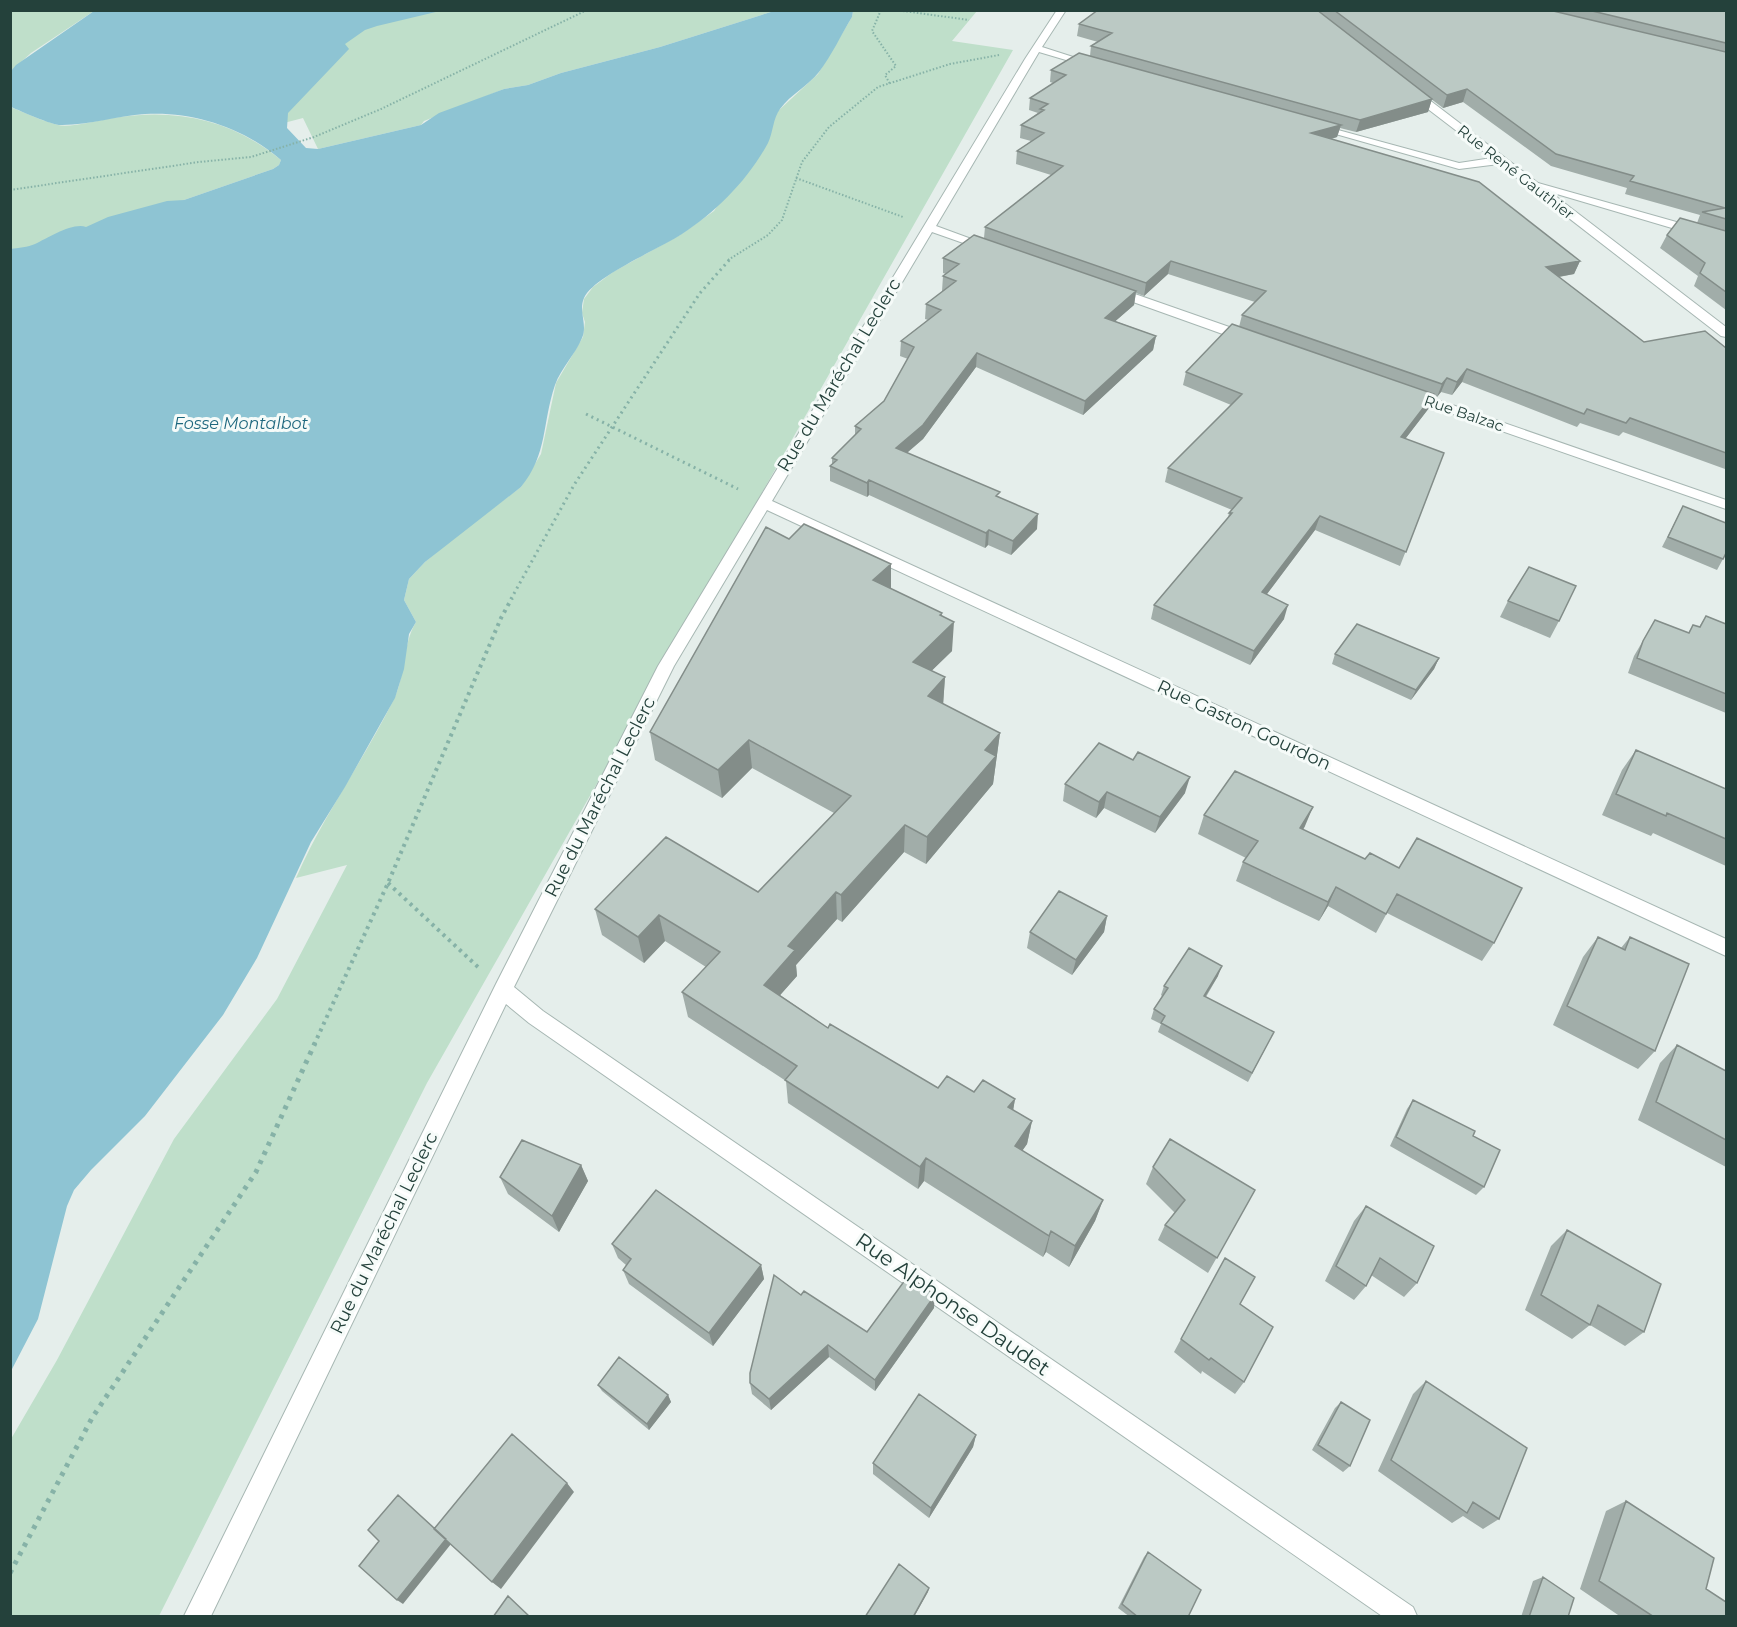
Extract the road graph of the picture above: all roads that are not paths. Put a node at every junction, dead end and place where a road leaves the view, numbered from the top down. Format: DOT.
graph roads {
  1 [pos="1062,10"];
  2 [pos="1034,54"];
  3 [pos="1108,69"];
  4 [pos="1398,82"];
  5 [pos="1300,122"];
  6 [pos="1501,160"];
  7 [pos="1529,183"];
  8 [pos="929,226"];
  9 [pos="1726,240"];
  10 [pos="1008,254"];
  11 [pos="1097,285"];
  12 [pos="1726,333"];
  13 [pos="1266,344"];
  14 [pos="1401,391"];
  15 [pos="762,502"];
  16 [pos="1726,505"];
  17 [pos="1726,948"];
  18 [pos="502,990"];
  19 [pos="197,1617"];
  20 [pos="1404,1617"];
  1 -- 2 [label="street, Rue du Maréchal Leclerc"];
  2 -- 3 [label="street"];
  2 -- 8 [label="street, Rue du Maréchal Leclerc"];
  4 -- 6 [label="street, Rue René Gauthier"];
  5 -- 6 [label="street"];
  6 -- 7 [label="street, Rue René Gauthier"];
  7 -- 9 [label="street"];
  7 -- 12 [label="street, Rue René Gauthier"];
  8 -- 10 [label="street"];
  8 -- 15 [label="street, Rue du Maréchal Leclerc"];
  11 -- 13 [label="street"];
  14 -- 16 [label="street, Rue Balzac"];
  15 -- 17 [label="street, Rue Gaston Gourdon"];
  15 -- 18 [label="street, Rue du Maréchal Leclerc"];
  18 -- 19 [label="street, Rue du Maréchal Leclerc"];
  18 -- 20 [label="street, Rue Alphonse Daudet"];
}
